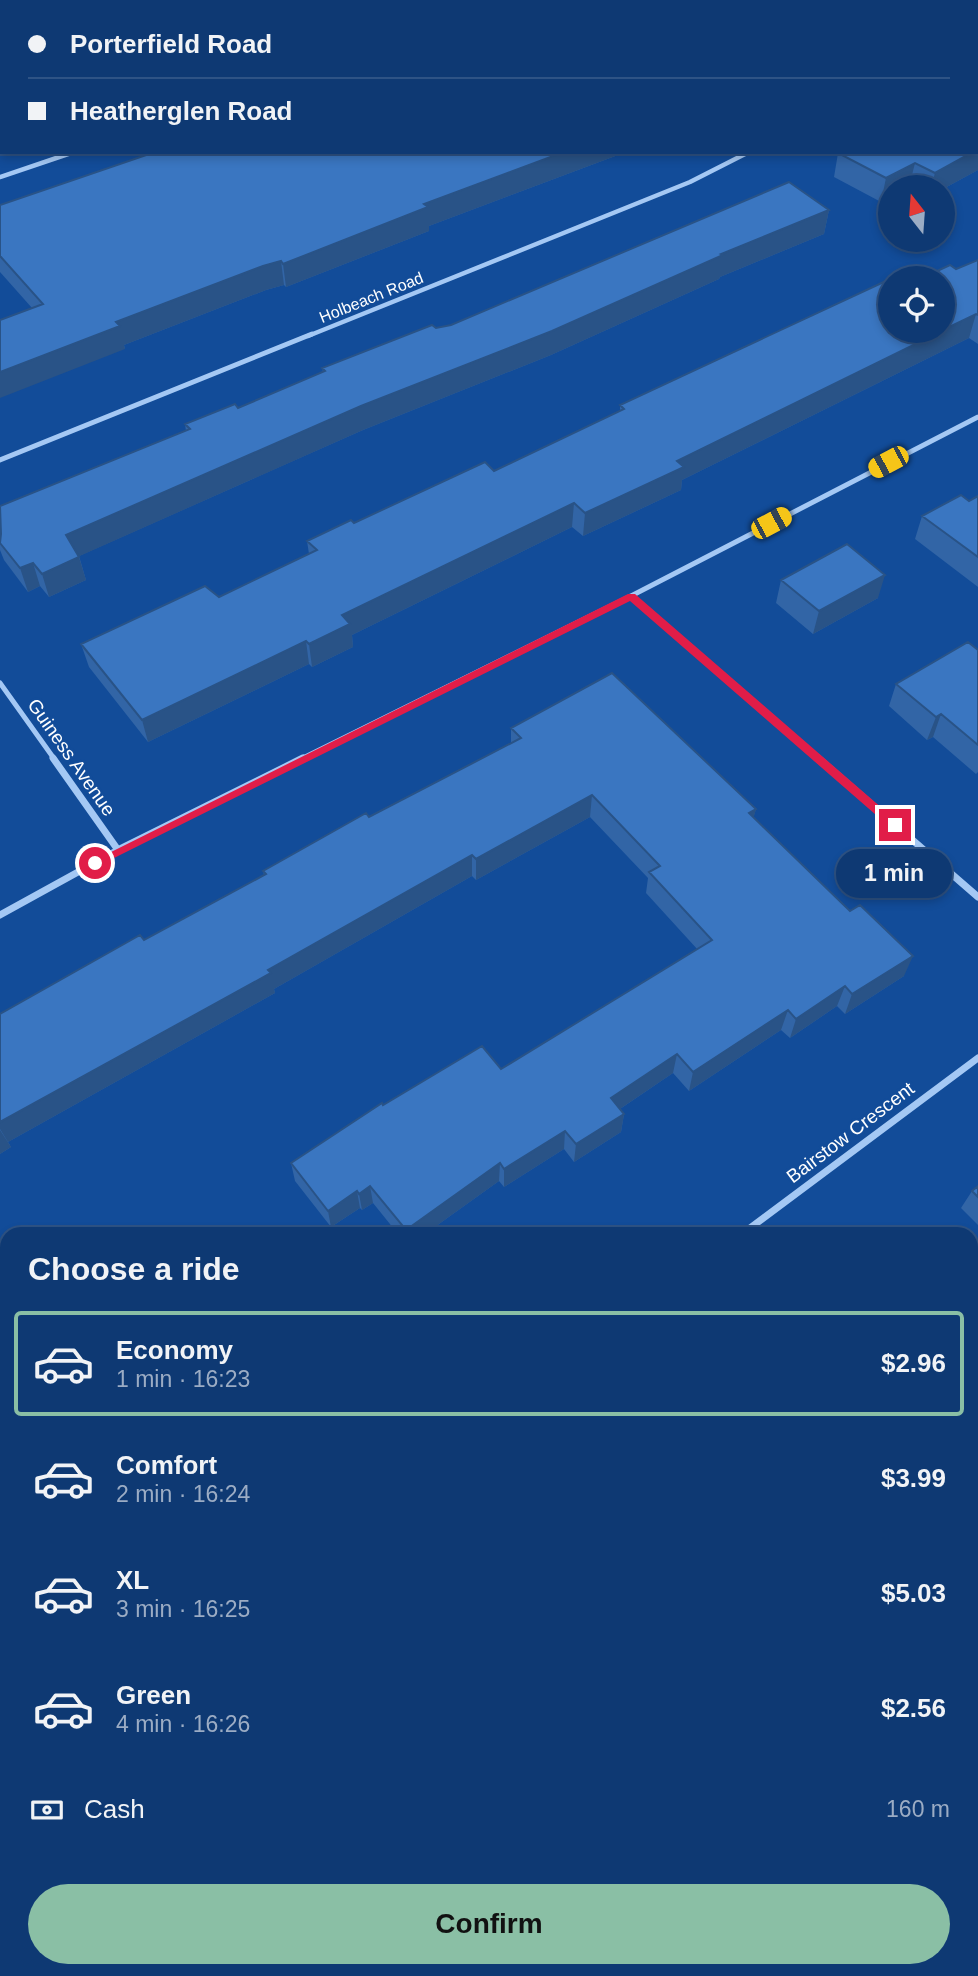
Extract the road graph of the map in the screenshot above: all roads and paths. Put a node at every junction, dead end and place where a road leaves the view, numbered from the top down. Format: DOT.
graph roads {
  1 [pos="68,154"];
  2 [pos="745,154"];
  3 [pos="0,177"];
  4 [pos="978,417"];
  5 [pos="0,460"];
  6 [pos="631,597"];
  7 [pos="0,683"];
  8 [pos="118,850"];
  9 [pos="978,897"];
  10 [pos="0,915"];
  11 [pos="978,1058"];
  12 [pos="751,1227"];
  1 -- 3 [label="street"];
  2 -- 5 [label="street, Holbeach Road"];
  4 -- 6 [label="street"];
  6 -- 8 [label="street"];
  6 -- 9 [label="street"];
  7 -- 8 [label="street, Guiness Avenue"];
  8 -- 10 [label="street"];
  11 -- 12 [label="street, Bairstow Crescent"];
}
